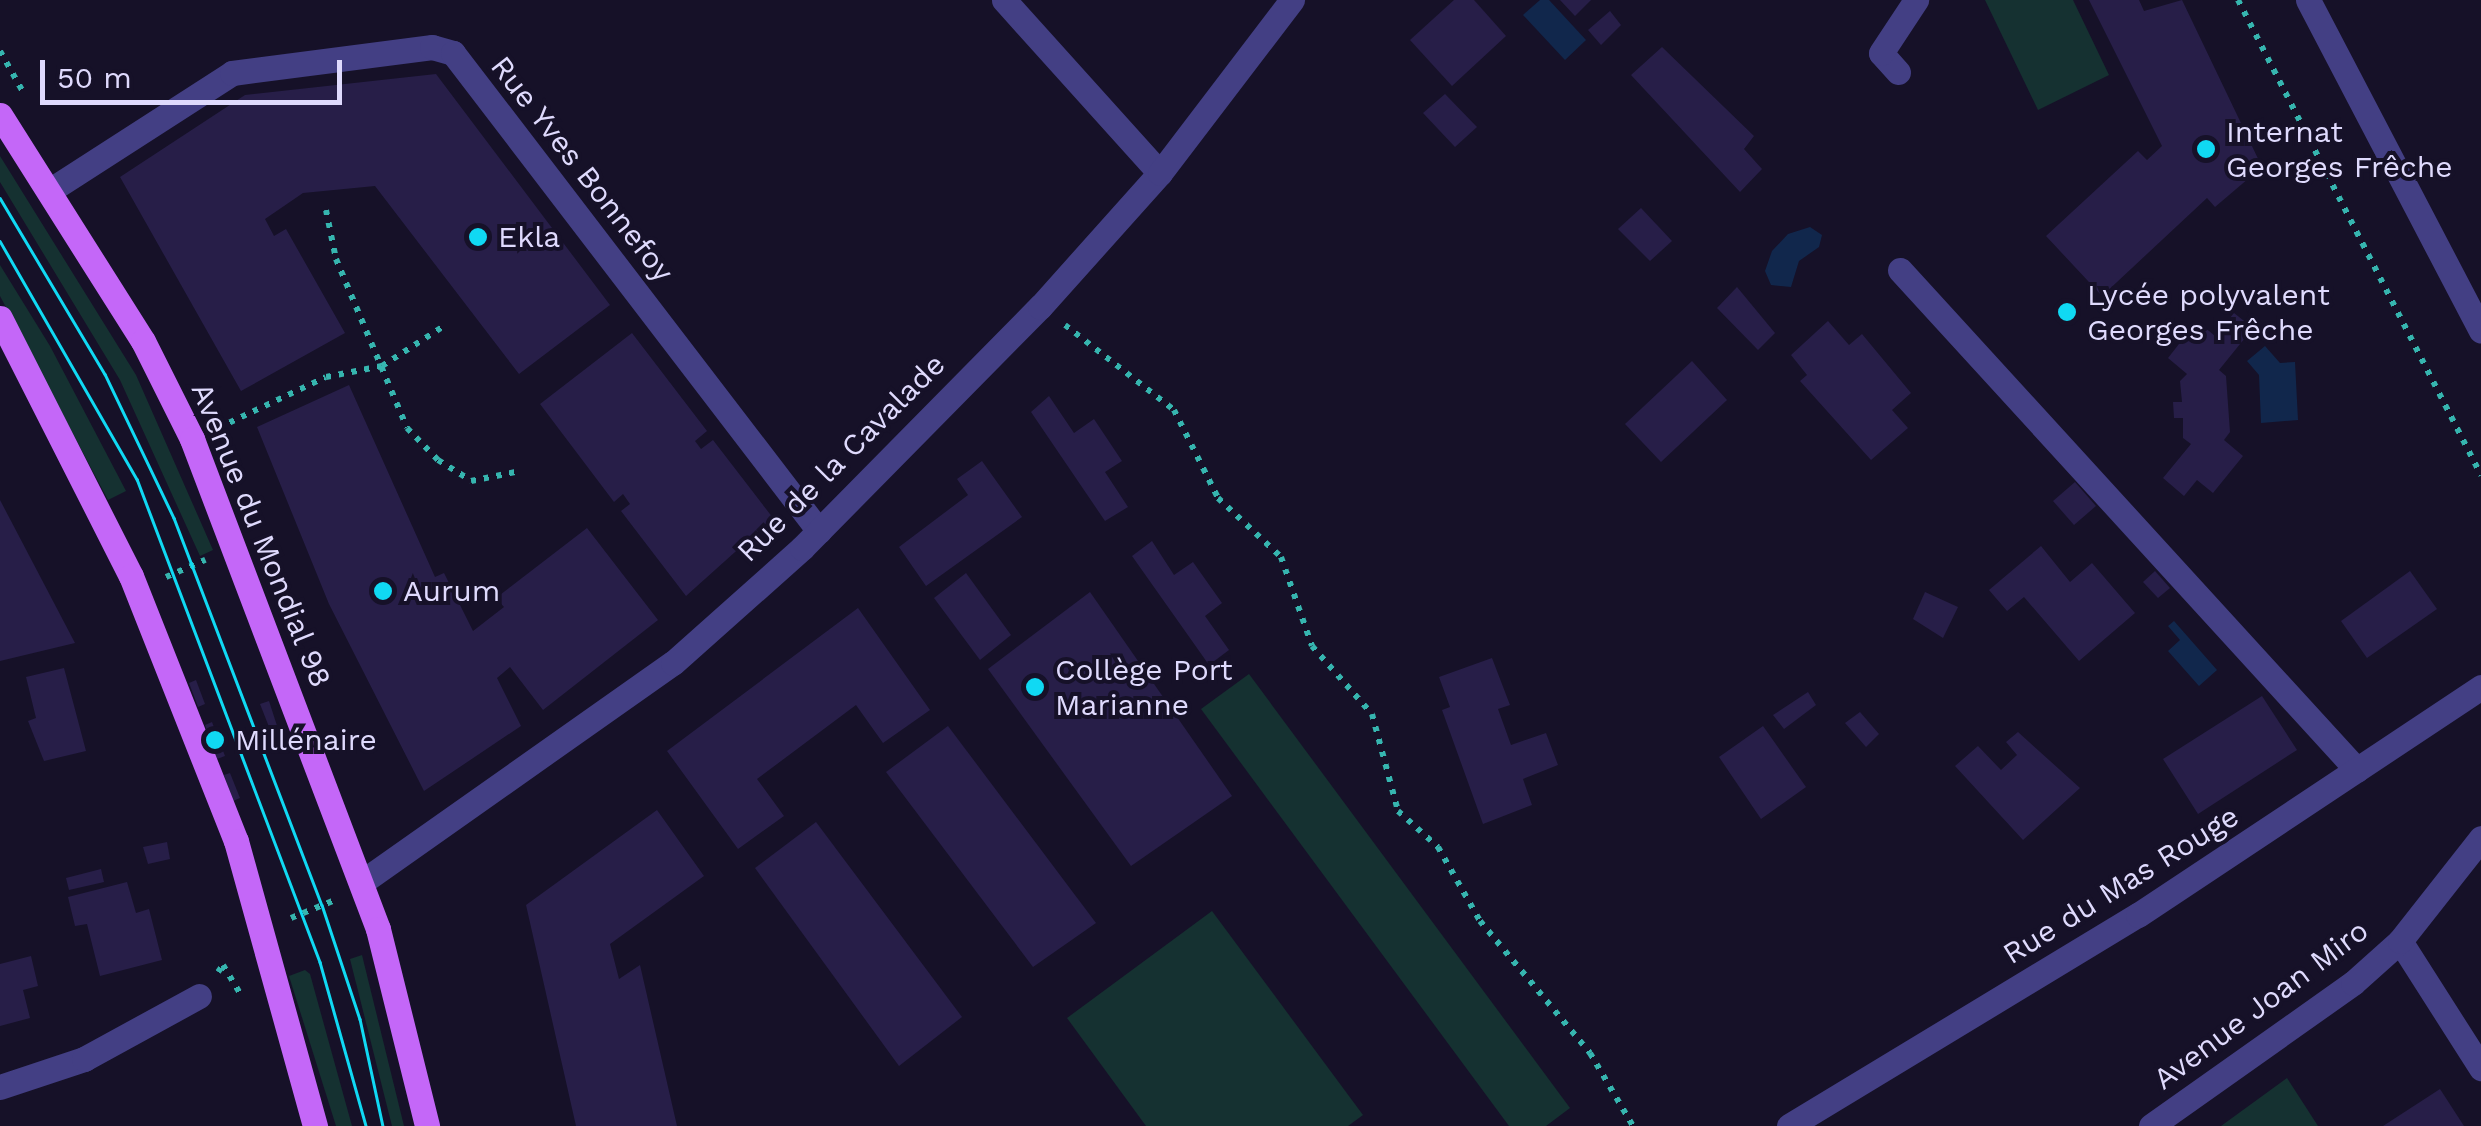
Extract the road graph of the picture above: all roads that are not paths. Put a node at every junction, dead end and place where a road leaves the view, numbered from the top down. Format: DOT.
graph roads {
  1 [pos="1004,0"];
  2 [pos="1292,0"];
  3 [pos="1916,0"];
  4 [pos="2308,0"];
  5 [pos="1898,72"];
  6 [pos="0,114"];
  7 [pos="1160,173"];
  8 [pos="49,192"];
  9 [pos="1900,270"];
  10 [pos="0,318"];
  11 [pos="2481,332"];
  12 [pos="819,531"];
  13 [pos="2481,687"];
  14 [pos="2356,770"];
  15 [pos="2481,838"];
  16 [pos="362,882"];
  17 [pos="2400,941"];
  18 [pos="198,996"];
  19 [pos="2481,1068"];
  20 [pos="0,1087"];
  21 [pos="315,1126"];
  22 [pos="427,1126"];
  23 [pos="1789,1126"];
  24 [pos="2151,1126"];
  1 -- 7 [label="street"];
  2 -- 7 [label="street, Rue de la Cavalade"];
  3 -- 5 [label="street"];
  4 -- 11 [label="street"];
  6 -- 8 [label="main road, Avenue du Mondial 98"];
  7 -- 12 [label="street, Rue de la Cavalade"];
  8 -- 12 [label="street, Rue Yves Bonnefoy"];
  8 -- 16 [label="main road, Avenue du Mondial 98"];
  9 -- 14 [label="street"];
  10 -- 21 [label="main road"];
  12 -- 16 [label="street, Rue de la Cavalade"];
  13 -- 14 [label="street, Rue du Mas Rouge"];
  14 -- 23 [label="street, Rue du Mas Rouge"];
  15 -- 17 [label="street, Avenue Joan Miro"];
  16 -- 22 [label="main road, Avenue du Mondial 98"];
  17 -- 19 [label="street"];
  17 -- 24 [label="street, Avenue Joan Miro"];
  18 -- 20 [label="street"];
}
